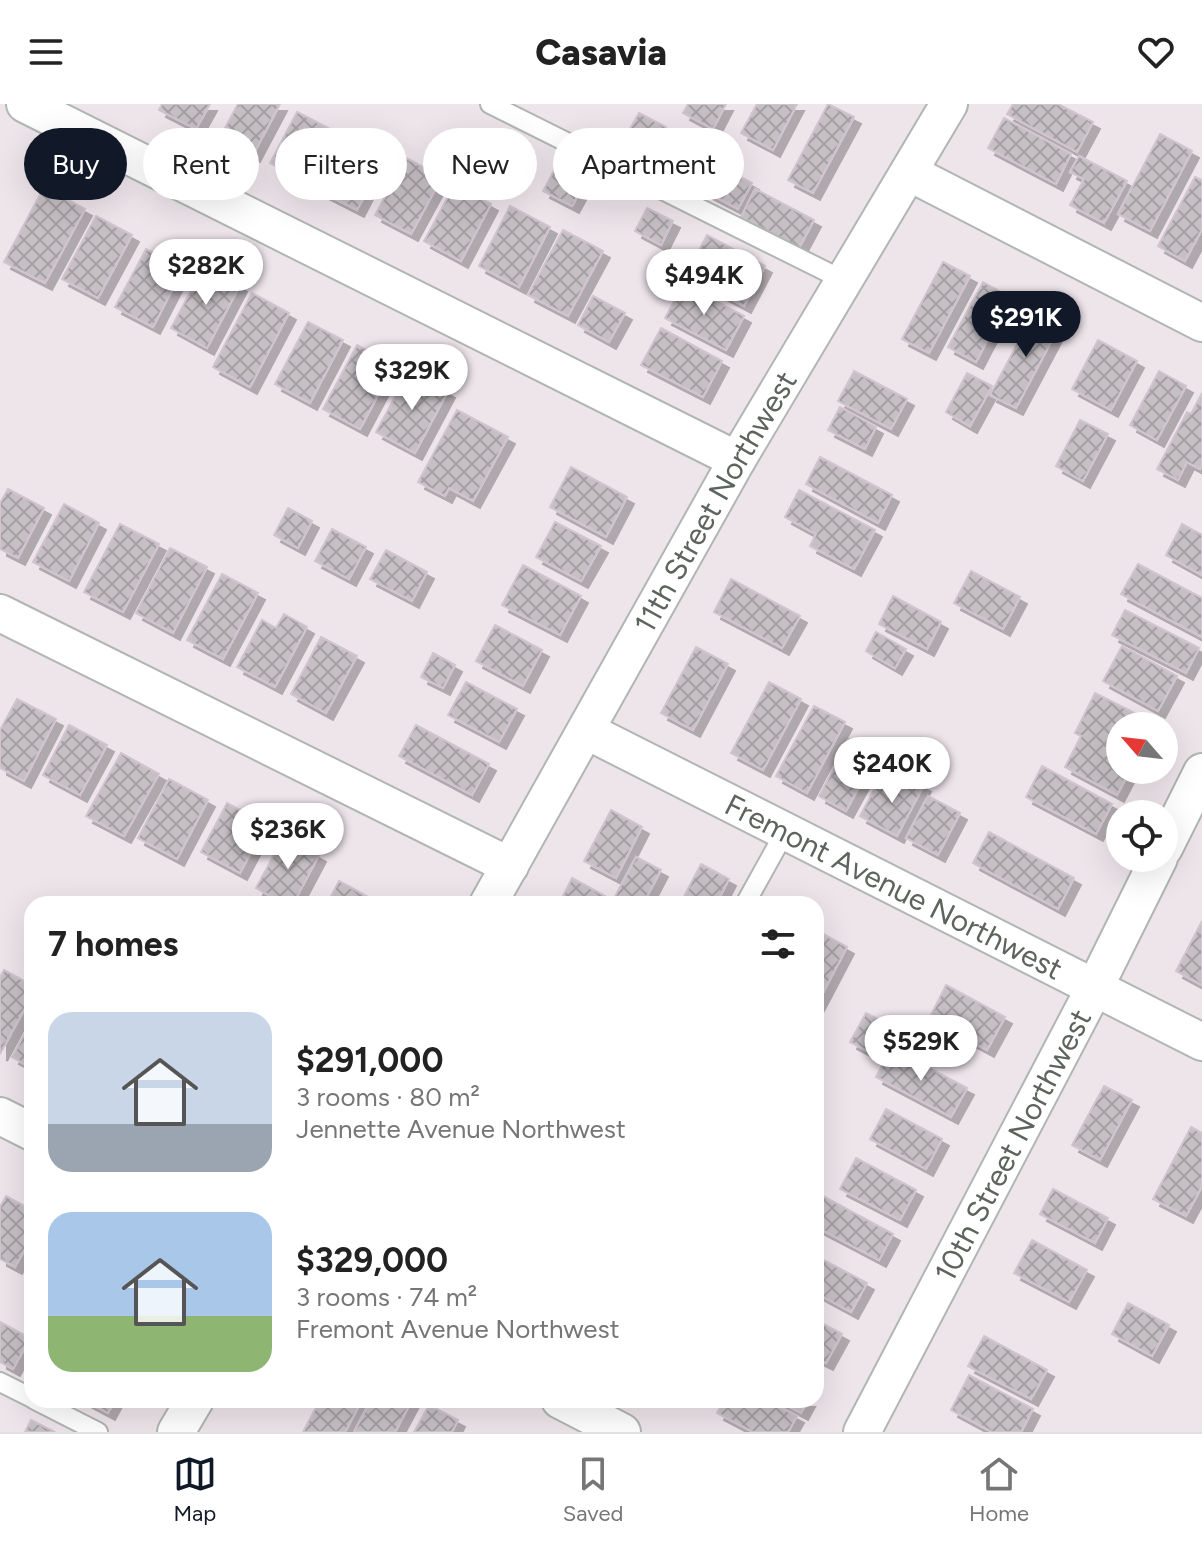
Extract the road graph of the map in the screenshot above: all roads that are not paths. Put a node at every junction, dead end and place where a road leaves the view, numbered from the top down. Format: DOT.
graph roads {
  1 [pos="25,104"];
  2 [pos="490,104"];
  3 [pos="949,104"];
  4 [pos="910,173"];
  5 [pos="843,280"];
  6 [pos="1202,323"];
  7 [pos="737,460"];
  8 [pos="0,613"];
  9 [pos="587,731"];
  10 [pos="1202,772"];
  11 [pos="1178,820"];
  12 [pos="785,832"];
  13 [pos="510,866"];
  14 [pos="1152,872"];
  15 [pos="493,896"];
  16 [pos="749,896"];
  17 [pos="1094,989"];
  18 [pos="1202,1042"];
  19 [pos="0,1116"];
  20 [pos="24,1128"];
  21 [pos="0,1382"];
  22 [pos="24,1394"];
  23 [pos="51,1408"];
  24 [pos="190,1408"];
  25 [pos="576,1408"];
  26 [pos="98,1432"];
  27 [pos="176,1432"];
  28 [pos="622,1432"];
  29 [pos="862,1432"];
  1 -- 7 [label="street"];
  2 -- 5 [label="lane"];
  3 -- 4 [label="street, 11th Street Northwest"];
  4 -- 5 [label="street, 11th Street Northwest"];
  4 -- 6 [label="street"];
  5 -- 7 [label="street, 11th Street Northwest"];
  7 -- 9 [label="street, 11th Street Northwest"];
  8 -- 13 [label="street"];
  9 -- 12 [label="street, Fremont Avenue Northwest"];
  9 -- 13 [label="street, 11th Street Northwest"];
  10 -- 11 [label="street"];
  12 -- 16 [label="lane"];
  12 -- 17 [label="street, Fremont Avenue Northwest"];
  13 -- 15 [label="street, 11th Street Northwest"];
  14 -- 17 [label="street, 10th Street Northwest"];
  17 -- 18 [label="street, Fremont Avenue Northwest"];
  17 -- 29 [label="street, 10th Street Northwest"];
  19 -- 20 [label="street"];
  21 -- 22 [label="lane"];
  23 -- 26 [label="lane"];
  24 -- 27 [label="street"];
  25 -- 28 [label="street"];
}
